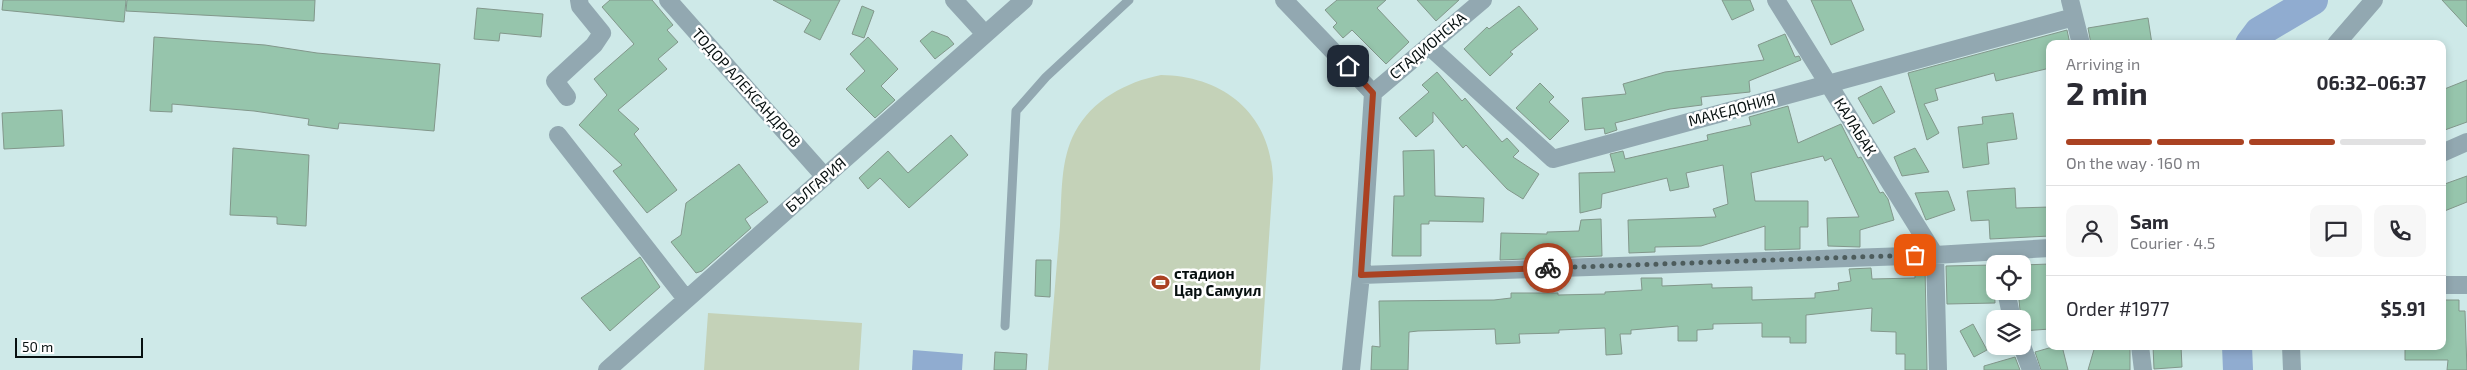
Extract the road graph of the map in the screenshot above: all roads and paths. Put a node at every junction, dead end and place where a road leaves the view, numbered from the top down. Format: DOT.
graph roads {
  1 [pos="579,0"];
  2 [pos="668,0"];
  3 [pos="954,0"];
  4 [pos="1024,0"];
  5 [pos="1129,0"];
  6 [pos="1284,0"];
  7 [pos="1483,0"];
  8 [pos="1776,0"];
  9 [pos="2374,0"];
  10 [pos="2072,8"];
  11 [pos="985,34"];
  12 [pos="2080,40"];
  13 [pos="2339,40"];
  14 [pos="1429,46"];
  15 [pos="1828,83"];
  16 [pos="1373,93"];
  17 [pos="567,97"];
  18 [pos="558,135"];
  19 [pos="2467,142"];
  20 [pos="2446,151"];
  21 [pos="825,177"];
  22 [pos="2046,249"];
  23 [pos="1935,255"];
  24 [pos="2014,255"];
  25 [pos="1986,257"];
  26 [pos="1361,275"];
  27 [pos="2446,285"];
  28 [pos="2467,285"];
  29 [pos="686,299"];
  30 [pos="1005,326"];
  31 [pos="2140,350"];
  32 [pos="2291,350"];
  33 [pos="2025,355"];
  34 [pos="607,370"];
  35 [pos="1351,370"];
  36 [pos="1938,370"];
  37 [pos="2031,370"];
  38 [pos="2143,370"];
  39 [pos="2292,370"];
  1 -- 17 [label="street"];
  2 -- 21 [label="street, ТОДОР АЛЕКСАНДРОВ"];
  3 -- 11 [label="street"];
  4 -- 11 [label="street, БЪЛГАРИЯ"];
  5 -- 30 [label="lane"];
  6 -- 16 [label="street"];
  7 -- 14 [label="street, СТАДИОНСКА"];
  8 -- 15 [label="street, КАЛАБАК"];
  9 -- 13 [label="street"];
  10 -- 12 [label="street"];
  10 -- 15 [label="street, МАКЕДОНИЯ"];
  11 -- 21 [label="street, БЪЛГАРИЯ"];
  14 -- 15 [label="street, МАКЕДОНИЯ"];
  14 -- 16 [label="street, СТАДИОНСКА"];
  15 -- 23 [label="street, КАЛАБАК"];
  16 -- 26 [label="street"];
  18 -- 29 [label="street"];
  19 -- 20 [label="street"];
  21 -- 29 [label="street, БЪЛГАРИЯ"];
  22 -- 24 [label="street"];
  23 -- 25 [label="street"];
  23 -- 26 [label="street"];
  23 -- 36 [label="street"];
  26 -- 35 [label="street"];
  27 -- 28 [label="street"];
  29 -- 34 [label="street, БЪЛГАРИЯ"];
  31 -- 38 [label="street"];
  32 -- 39 [label="street"];
  33 -- 37 [label="street"];
}
